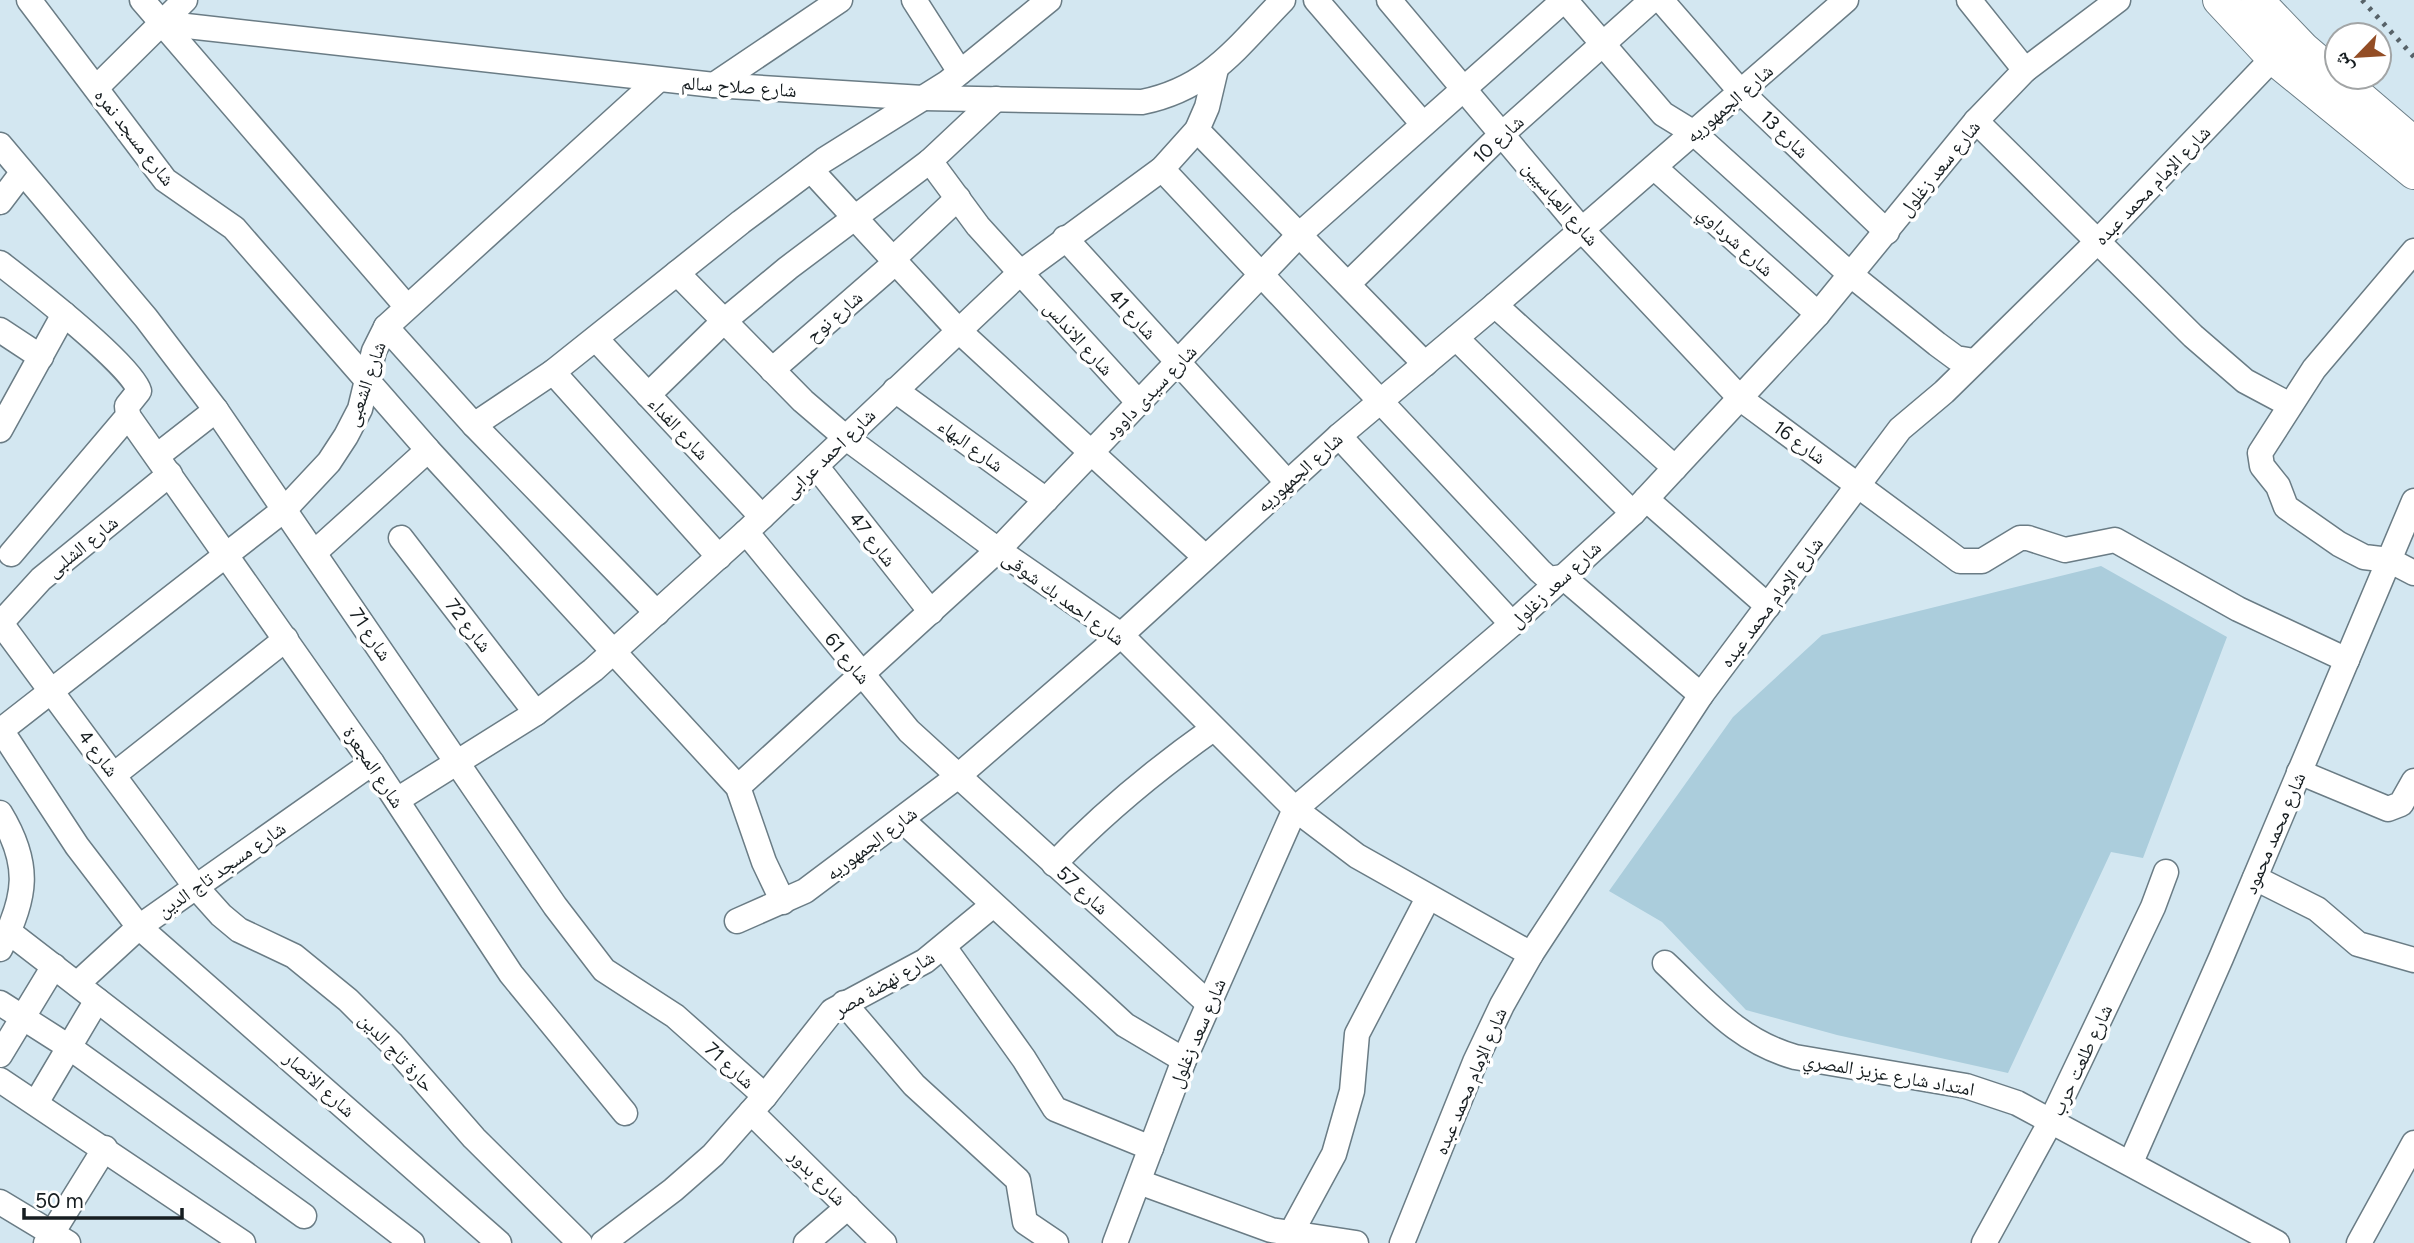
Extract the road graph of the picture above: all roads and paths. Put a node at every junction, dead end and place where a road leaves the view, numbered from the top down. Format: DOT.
graph roads {
  1 [pos="29,0"];
  2 [pos="142,0"];
  3 [pos="185,0"];
  4 [pos="840,0"];
  5 [pos="1049,0"];
  6 [pos="1283,0"];
  7 [pos="1316,0"];
  8 [pos="1389,0"];
  9 [pos="1564,0"];
  10 [pos="1652,0"];
  11 [pos="1661,0"];
  12 [pos="1846,0"];
  13 [pos="1969,0"];
  14 [pos="2118,0"];
  15 [pos="2219,0"];
  16 [pos="2258,0"];
  17 [pos="916,1"];
  18 [pos="160,23"];
  19 [pos="1603,43"];
  20 [pos="2273,58"];
  21 [pos="1216,69"];
  22 [pos="2025,70"];
  23 [pos="960,72"];
  24 [pos="658,80"];
  25 [pos="714,85"];
  26 [pos="97,87"];
  27 [pos="1462,87"];
  28 [pos="1741,92"];
  29 [pos="923,98"];
  30 [pos="996,99"];
  31 [pos="1976,121"];
  32 [pos="1422,123"];
  33 [pos="1196,130"];
  34 [pos="1694,133"];
  35 [pos="1502,134"];
  36 [pos="2414,143"];
  37 [pos="0,145"];
  38 [pos="930,161"];
  39 [pos="1655,167"];
  40 [pos="1162,169"];
  41 [pos="811,170"];
  42 [pos="22,173"];
  43 [pos="2414,173"];
  44 [pos="958,198"];
  45 [pos="0,202"];
  46 [pos="856,216"];
  47 [pos="1582,230"];
  48 [pos="1887,232"];
  49 [pos="1300,234"];
  50 [pos="1065,238"];
  51 [pos="2099,240"];
  52 [pos="2414,251"];
  53 [pos="895,260"];
  54 [pos="0,263"];
  55 [pos="677,273"];
  56 [pos="1020,273"];
  57 [pos="1261,275"];
  58 [pos="1851,275"];
  59 [pos="1349,283"];
  60 [pos="1495,305"];
  61 [pos="407,307"];
  62 [pos="64,314"];
  63 [pos="1818,314"];
  64 [pos="724,321"];
  65 [pos="386,327"];
  66 [pos="0,330"];
  67 [pos="958,330"];
  68 [pos="1456,338"];
  69 [pos="596,339"];
  70 [pos="41,357"];
  71 [pos="1974,361"];
  72 [pos="1177,364"];
  73 [pos="1425,364"];
  74 [pos="772,370"];
  75 [pos="554,372"];
  76 [pos="369,381"];
  77 [pos="895,390"];
  78 [pos="648,395"];
  79 [pos="1741,399"];
  80 [pos="7,401"];
  81 [pos="1379,402"];
  82 [pos="1139,403"];
  83 [pos="2290,405"];
  84 [pos="216,410"];
  85 [pos="128,416"];
  86 [pos="474,425"];
  87 [pos="0,430"];
  88 [pos="1339,436"];
  89 [pos="845,437"];
  90 [pos="428,450"];
  91 [pos="1091,453"];
  92 [pos="164,465"];
  93 [pos="816,466"];
  94 [pos="1675,468"];
  95 [pos="1287,482"];
  96 [pos="1858,486"];
  97 [pos="1046,500"];
  98 [pos="2414,501"];
  99 [pos="1640,506"];
  100 [pos="285,509"];
  101 [pos="754,524"];
  102 [pos="401,538"];
  103 [pos="6,549"];
  104 [pos="998,551"];
  105 [pos="315,552"];
  106 [pos="229,556"];
  107 [pos="719,557"];
  108 [pos="1205,557"];
  109 [pos="2389,561"];
  110 [pos="2414,573"];
  111 [pos="1563,577"];
  112 [pos="41,579"];
  113 [pos="1768,606"];
  114 [pos="931,612"];
  115 [pos="657,613"];
  116 [pos="0,623"];
  117 [pos="1512,624"];
  118 [pos="1121,635"];
  119 [pos="286,639"];
  120 [pos="614,652"];
  121 [pos="2347,660"];
  122 [pos="862,676"];
  123 [pos="52,691"];
  124 [pos="1701,695"];
  125 [pos="536,713"];
  126 [pos="1213,729"];
  127 [pos="1,730"];
  128 [pos="458,762"];
  129 [pos="372,763"];
  130 [pos="2299,772"];
  131 [pos="115,774"];
  132 [pos="957,777"];
  133 [pos="2414,781"];
  134 [pos="738,787"];
  135 [pos="397,800"];
  136 [pos="1295,809"];
  137 [pos="0,813"];
  138 [pos="902,820"];
  139 [pos="1054,864"];
  140 [pos="2166,872"];
  141 [pos="2255,878"];
  142 [pos="195,886"];
  143 [pos="1427,898"];
  144 [pos="783,902"];
  145 [pos="993,905"];
  146 [pos="737,921"];
  147 [pos="139,927"];
  148 [pos="4,940"];
  149 [pos="944,947"];
  150 [pos="1531,954"];
  151 [pos="2414,960"];
  152 [pos="1665,963"];
  153 [pos="54,966"];
  154 [pos="77,984"];
  155 [pos="97,1000"];
  156 [pos="0,1003"];
  157 [pos="844,1003"];
  158 [pos="1208,1003"];
  159 [pos="24,1019"];
  160 [pos="69,1048"];
  161 [pos="0,1055"];
  162 [pos="1184,1060"];
  163 [pos="0,1080"];
  164 [pos="36,1103"];
  165 [pos="758,1104"];
  166 [pos="625,1113"];
  167 [pos="2052,1121"];
  168 [pos="2414,1143"];
  169 [pos="106,1148"];
  170 [pos="1151,1148"];
  171 [pos="2131,1163"];
  172 [pos="1139,1182"];
  173 [pos="0,1202"];
  174 [pos="848,1207"];
  175 [pos="304,1216"];
  176 [pos="1290,1236"];
  177 [pos="55,1240"];
  178 [pos="243,1243"];
  179 [pos="412,1243"];
  180 [pos="499,1243"];
  181 [pos="580,1243"];
  182 [pos="603,1243"];
  183 [pos="806,1243"];
  184 [pos="884,1243"];
  185 [pos="1056,1243"];
  186 [pos="1115,1243"];
  187 [pos="1356,1243"];
  188 [pos="1402,1243"];
  189 [pos="1984,1243"];
  190 [pos="2277,1243"];
  191 [pos="2359,1243"];
  1 -- 26 [label="street, شارع مسجد نمره"];
  2 -- 18 [label="street"];
  3 -- 18 [label="street"];
  4 -- 25 [label="street"];
  5 -- 23 [label="street"];
  6 -- 21 [label="street, شارع صلاح سالم"];
  7 -- 32 [label="street"];
  8 -- 27 [label="street, شارع العباسيين"];
  9 -- 19 [label="street"];
  9 -- 27 [label="street, شارع سيدى داوود"];
  10 -- 19 [label="street, شارع 10"];
  11 -- 28 [label="street, شارع 13"];
  12 -- 28 [label="street, شارع الجمهوريه"];
  13 -- 22 [label="street"];
  14 -- 22 [label="street, شارع سعد زغلول"];
  15 -- 20 [label="main road"];
  16 -- 36 [label="main road"];
  17 -- 23 [label="street"];
  18 -- 24 [label="street, شارع صلاح سالم"];
  18 -- 26 [label="street"];
  18 -- 61 [label="street"];
  19 -- 34 [label="street"];
  19 -- 35 [label="street, شارع 10"];
  20 -- 43 [label="main road"];
  20 -- 51 [label="street, شارع الإمام محمد عبده"];
  21 -- 30 [label="street, شارع صلاح سالم"];
  21 -- 33 [label="street, شارع احمد عرابى"];
  22 -- 31 [label="street, شارع سعد زغلول"];
  23 -- 29 [label="street"];
  24 -- 25 [label="street, شارع صلاح سالم"];
  24 -- 61 [label="street, شارع الشعبى"];
  25 -- 29 [label="street, شارع صلاح سالم"];
  26 -- 76 [label="street, شارع مسجد نمره"];
  27 -- 32 [label="street, شارع سيدى داوود"];
  27 -- 35 [label="street, شارع العباسيين"];
  28 -- 34 [label="street, شارع الجمهوريه"];
  28 -- 48 [label="street, شارع 13"];
  29 -- 30 [label="street, شارع صلاح سالم"];
  29 -- 41 [label="street"];
  30 -- 38 [label="street"];
  31 -- 48 [label="street, شارع سعد زغلول"];
  31 -- 51 [label="street"];
  32 -- 49 [label="street, شارع سيدى داوود"];
  33 -- 40 [label="street, شارع احمد عرابى"];
  33 -- 49 [label="street"];
  34 -- 39 [label="street, شارع الجمهوريه"];
  34 -- 58 [label="street"];
  35 -- 47 [label="street, شارع العباسيين"];
  35 -- 59 [label="street, شارع 10"];
  37 -- 42 [label="street, شارع 71"];
  38 -- 44 [label="street, شارع الاندلس"];
  38 -- 46 [label="street"];
  39 -- 47 [label="street, شارع الجمهوريه"];
  39 -- 63 [label="street, شارع شرداوي"];
  40 -- 50 [label="street, شارع احمد عرابى"];
  40 -- 57 [label="street"];
  41 -- 46 [label="street"];
  41 -- 55 [label="street"];
  42 -- 45 [label="street"];
  42 -- 84 [label="street, شارع 71"];
  44 -- 53 [label="street, شارع نوح"];
  44 -- 56 [label="street, شارع الاندلس"];
  46 -- 53 [label="street"];
  46 -- 64 [label="street"];
  47 -- 60 [label="street, شارع الجمهوريه"];
  47 -- 79 [label="street, شارع العباسيين"];
  48 -- 58 [label="street, شارع سعد زغلول"];
  49 -- 57 [label="street, شارع سيدى داوود"];
  49 -- 59 [label="street"];
  50 -- 56 [label="street, شارع احمد عرابى"];
  50 -- 72 [label="street, شارع 41"];
  51 -- 71 [label="street, شارع الإمام محمد عبده"];
  51 -- 83 [label="street"];
  52 -- 83 [label="street"];
  53 -- 67 [label="street"];
  53 -- 74 [label="street, شارع نوح"];
  54 -- 62 [label="street"];
  55 -- 64 [label="street, شارع احمد بك شوقى"];
  55 -- 69 [label="street"];
  56 -- 67 [label="street, شارع احمد عرابى"];
  56 -- 82 [label="street, شارع الاندلس"];
  57 -- 72 [label="street, شارع سيدى داوود"];
  57 -- 81 [label="street"];
  58 -- 63 [label="street, شارع سعد زغلول"];
  58 -- 71 [label="street"];
  59 -- 73 [label="street"];
  60 -- 68 [label="street, شارع الجمهوريه"];
  60 -- 94 [label="street"];
  61 -- 65 [label="street, شارع الشعبى"];
  62 -- 70 [label="street"];
  62 -- 85 [label="street"];
  63 -- 79 [label="street, شارع سعد زغلول"];
  64 -- 74 [label="street, شارع احمد بك شوقى"];
  64 -- 78 [label="street"];
  65 -- 76 [label="street, شارع الشعبى"];
  65 -- 86 [label="street"];
  66 -- 70 [label="street"];
  67 -- 77 [label="street, شارع احمد عرابى"];
  67 -- 91 [label="street"];
  68 -- 73 [label="street, شارع الجمهوريه"];
  68 -- 99 [label="street"];
  69 -- 75 [label="street"];
  69 -- 78 [label="street, شارع الفداء"];
  70 -- 80 [label="street"];
  71 -- 96 [label="street, شارع الإمام محمد عبده"];
  72 -- 82 [label="street, شارع سيدى داوود"];
  72 -- 95 [label="street, شارع 41"];
  73 -- 81 [label="street, شارع الجمهوريه"];
  74 -- 89 [label="street, شارع احمد بك شوقى"];
  75 -- 86 [label="street"];
  75 -- 107 [label="street"];
  76 -- 90 [label="street, شارع مسجد نمره"];
  76 -- 100 [label="street, شارع الشعبى"];
  77 -- 89 [label="street, شارع احمد عرابى"];
  77 -- 97 [label="street, شارع البهاء"];
  78 -- 101 [label="street, شارع الفداء"];
  79 -- 94 [label="street, شارع سعد زغلول"];
  79 -- 96 [label="street, شارع 16"];
  80 -- 87 [label="street"];
  81 -- 88 [label="street, شارع الجمهوريه"];
  81 -- 111 [label="street"];
  82 -- 91 [label="street, شارع سيدى داوود"];
  83 -- 109 [label="street"];
  84 -- 92 [label="street, شارع الشلبى"];
  84 -- 100 [label="street, شارع 71"];
  85 -- 92 [label="street, شارع المجعرة"];
  85 -- 103 [label="street"];
  86 -- 115 [label="street"];
  88 -- 95 [label="street, شارع الجمهوريه"];
  88 -- 117 [label="street"];
  89 -- 93 [label="street, شارع احمد عرابى"];
  89 -- 104 [label="street, شارع احمد بك شوقى"];
  90 -- 105 [label="street"];
  90 -- 120 [label="street, شارع مسجد نمره"];
  91 -- 97 [label="street, شارع سيدى داوود"];
  91 -- 108 [label="street"];
  92 -- 106 [label="street, شارع المجعرة"];
  92 -- 112 [label="street, شارع الشلبى"];
  93 -- 101 [label="street, شارع احمد عرابى"];
  93 -- 114 [label="street, شارع 47"];
  94 -- 99 [label="street, شارع سعد زغلول"];
  95 -- 108 [label="street, شارع الجمهوريه"];
  96 -- 113 [label="street, شارع الإمام محمد عبده"];
  96 -- 121 [label="street, شارع 16"];
  97 -- 104 [label="street, شارع سيدى داوود"];
  98 -- 109 [label="street, شارع محمد محمود"];
  99 -- 111 [label="street, شارع سعد زغلول"];
  99 -- 113 [label="street"];
  100 -- 105 [label="street, شارع 71"];
  100 -- 106 [label="street, شارع الشعبى"];
  101 -- 107 [label="street, شارع احمد عرابى"];
  101 -- 122 [label="street, شارع 61"];
  102 -- 125 [label="street, شارع 72"];
  103 -- 112 [label="street"];
  104 -- 114 [label="street, شارع سيدى داوود"];
  104 -- 118 [label="street, شارع احمد بك شوقى"];
  105 -- 128 [label="street, شارع 71"];
  106 -- 119 [label="street, شارع المجعرة"];
  106 -- 123 [label="street, شارع الشعبى"];
  107 -- 115 [label="street, شارع احمد عرابى"];
  108 -- 118 [label="street, شارع الجمهوريه"];
  109 -- 110 [label="street"];
  109 -- 121 [label="street, شارع محمد محمود"];
  111 -- 117 [label="street, شارع سعد زغلول"];
  111 -- 124 [label="street"];
  112 -- 116 [label="street, شارع الشلبى"];
  113 -- 124 [label="street, شارع الإمام محمد عبده"];
  114 -- 122 [label="street, شارع سيدى داوود"];
  115 -- 120 [label="street, شارع احمد عرابى"];
  116 -- 123 [label="street, شارع 4"];
  117 -- 136 [label="street, شارع سعد زغلول"];
  118 -- 126 [label="street, شارع احمد بك شوقى"];
  118 -- 132 [label="street, شارع الجمهوريه"];
  119 -- 129 [label="street, شارع المجعرة"];
  119 -- 131 [label="street"];
  120 -- 125 [label="street, شارع احمد عرابى"];
  120 -- 134 [label="street, شارع مسجد نمره"];
  121 -- 130 [label="street, شارع محمد محمود"];
  122 -- 132 [label="street, شارع 61"];
  122 -- 134 [label="street, شارع سيدى داوود"];
  123 -- 127 [label="street, شارع الشعبى"];
  123 -- 131 [label="street, شارع 4"];
  124 -- 150 [label="street, شارع الإمام محمد عبده"];
  125 -- 128 [label="street, شارع احمد عرابى"];
  126 -- 136 [label="street, شارع احمد بك شوقى"];
  126 -- 139 [label="street"];
  127 -- 147 [label="street, شارع الانصار"];
  128 -- 135 [label="street, شارع احمد عرابى"];
  128 -- 165 [label="street, شارع 71"];
  129 -- 135 [label="street, شارع المجعرة"];
  129 -- 142 [label="street, شارع مسجد تاج الدين"];
  130 -- 133 [label="street"];
  130 -- 141 [label="street, شارع محمد محمود"];
  131 -- 142 [label="street, شارع 4"];
  132 -- 138 [label="street, شارع الجمهوريه"];
  132 -- 139 [label="street, شارع 57"];
  134 -- 144 [label="street"];
  135 -- 166 [label="street, شارع المجعرة"];
  136 -- 143 [label="street, شارع احمد بك شوقى"];
  136 -- 158 [label="street, شارع سعد زغلول"];
  137 -- 148 [label="street"];
  138 -- 144 [label="street, شارع الجمهوريه"];
  138 -- 145 [label="street"];
  139 -- 158 [label="street, شارع 57"];
  140 -- 167 [label="street, شارع طلعت حرب"];
  141 -- 151 [label="street"];
  141 -- 171 [label="street, شارع محمد محمود"];
  142 -- 147 [label="street, شارع مسجد تاج الدين"];
  142 -- 181 [label="street, حارة تاج الدين"];
  143 -- 150 [label="street, شارع احمد بك شوقى"];
  143 -- 176 [label="street"];
  144 -- 146 [label="street, شارع الجمهوريه"];
  145 -- 149 [label="street, شارع نهضة مصر"];
  145 -- 162 [label="street"];
  147 -- 154 [label="street, شارع مسجد تاج الدين"];
  147 -- 180 [label="street, شارع الانصار"];
  148 -- 153 [label="street"];
  149 -- 157 [label="street, شارع نهضة مصر"];
  149 -- 170 [label="street"];
  150 -- 188 [label="street, شارع الإمام محمد عبده"];
  152 -- 167 [label="street, امتداد شارع عزيز المصري"];
  153 -- 154 [label="street"];
  153 -- 159 [label="street"];
  154 -- 155 [label="street"];
  155 -- 160 [label="street"];
  155 -- 179 [label="street"];
  156 -- 159 [label="street"];
  157 -- 165 [label="street, شارع نهضة مصر"];
  157 -- 185 [label="street"];
  158 -- 162 [label="street, شارع سعد زغلول"];
  159 -- 160 [label="street"];
  159 -- 161 [label="street"];
  160 -- 164 [label="street"];
  160 -- 175 [label="street"];
  162 -- 170 [label="street, شارع سعد زغلول"];
  163 -- 164 [label="street"];
  164 -- 169 [label="street"];
  165 -- 174 [label="street, شارع بدور"];
  165 -- 182 [label="street, شارع نهضة مصر"];
  167 -- 171 [label="street, امتداد شارع عزيز المصري"];
  167 -- 189 [label="street, شارع طلعت حرب"];
  168 -- 191 [label="street"];
  169 -- 177 [label="street"];
  169 -- 178 [label="street"];
  170 -- 172 [label="street, شارع سعد زغلول"];
  171 -- 190 [label="street, امتداد شارع عزيز المصري"];
  172 -- 176 [label="street"];
  172 -- 186 [label="street, شارع سعد زغلول"];
  173 -- 177 [label="street"];
  174 -- 183 [label="street"];
  174 -- 184 [label="street, شارع بدور"];
  176 -- 187 [label="street"];
}
